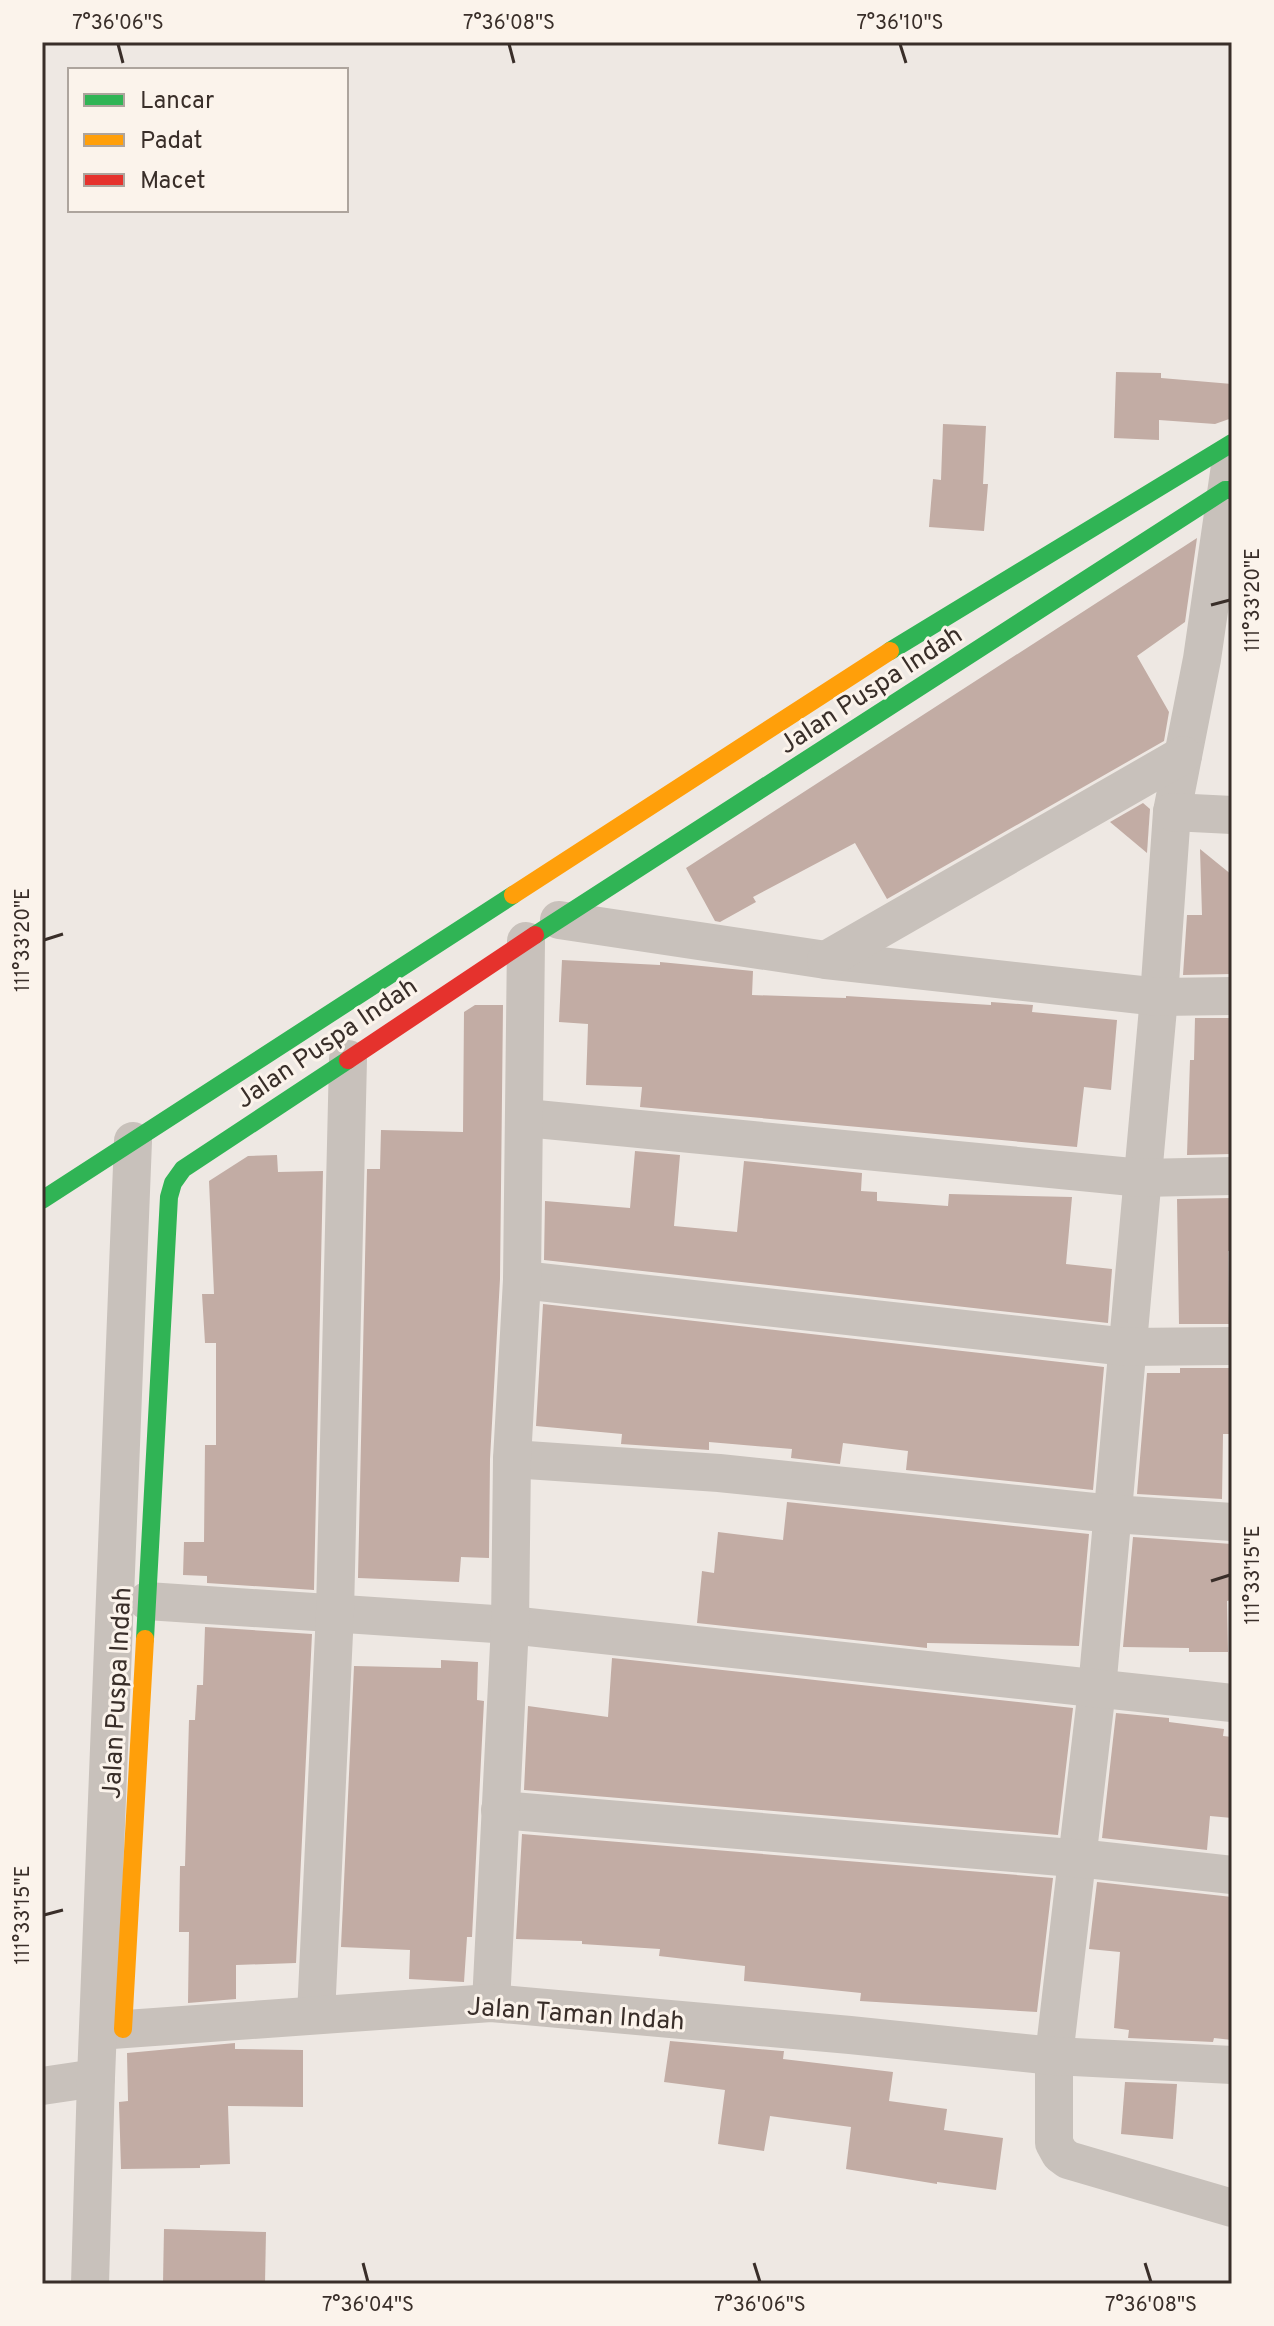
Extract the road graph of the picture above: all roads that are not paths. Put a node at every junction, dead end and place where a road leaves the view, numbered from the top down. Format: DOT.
graph roads {
  1 [pos="1232,443"];
  2 [pos="1230,478"];
  3 [pos="1217,659"];
  4 [pos="1183,755"];
  5 [pos="1172,812"];
  6 [pos="1232,815"];
  7 [pos="559,920"];
  8 [pos="526,941"];
  9 [pos="826,960"];
  10 [pos="1232,996"];
  11 [pos="1159,997"];
  12 [pos="348,1059"];
  13 [pos="526,1118"];
  14 [pos="133,1141"];
  15 [pos="1232,1176"];
  16 [pos="1142,1178"];
  17 [pos="42,1200"];
  18 [pos="522,1280"];
  19 [pos="1232,1346"];
  20 [pos="1127,1347"];
  21 [pos="512,1459"];
  22 [pos="1113,1514"];
  23 [pos="1232,1522"];
  24 [pos="147,1601"];
  25 [pos="335,1612"];
  26 [pos="510,1625"];
  27 [pos="1097,1689"];
  28 [pos="1230,1701"];
  29 [pos="500,1810"];
  30 [pos="1075,1859"];
  31 [pos="1232,1875"];
  32 [pos="491,2003"];
  33 [pos="316,2015"];
  34 [pos="110,2030"];
  35 [pos="1054,2056"];
  36 [pos="1232,2065"];
  37 [pos="96,2078"];
  38 [pos="42,2086"];
  39 [pos="1231,2202"];
  40 [pos="90,2284"];
  1 -- 14 [label="street"];
  2 -- 3 [label="street"];
  2 -- 7 [label="street, Jalan Puspa Indah"];
  3 -- 4 [label="street"];
  4 -- 5 [label="street"];
  4 -- 9 [label="street"];
  5 -- 6 [label="street"];
  5 -- 11 [label="street"];
  7 -- 8 [label="street, Jalan Puspa Indah"];
  7 -- 9 [label="street"];
  8 -- 12 [label="street, Jalan Puspa Indah"];
  8 -- 13 [label="street"];
  9 -- 11 [label="street"];
  10 -- 11 [label="street"];
  11 -- 16 [label="street"];
  12 -- 24 [label="street, Jalan Puspa Indah"];
  12 -- 25 [label="street"];
  13 -- 16 [label="street"];
  13 -- 18 [label="street"];
  14 -- 17 [label="street"];
  14 -- 34 [label="street"];
  15 -- 16 [label="street"];
  16 -- 20 [label="street"];
  18 -- 20 [label="street"];
  18 -- 21 [label="street"];
  19 -- 20 [label="street"];
  20 -- 22 [label="street"];
  21 -- 22 [label="street"];
  21 -- 26 [label="street"];
  22 -- 23 [label="street"];
  22 -- 27 [label="street"];
  24 -- 25 [label="street"];
  24 -- 34 [label="street, Jalan Puspa Indah"];
  25 -- 26 [label="street"];
  25 -- 33 [label="street"];
  26 -- 27 [label="street"];
  26 -- 29 [label="street"];
  27 -- 28 [label="street"];
  27 -- 30 [label="street"];
  29 -- 30 [label="street"];
  29 -- 32 [label="street"];
  30 -- 31 [label="street"];
  30 -- 35 [label="street"];
  32 -- 33 [label="street, Jalan Taman Indah"];
  32 -- 35 [label="street, Jalan Taman Indah"];
  33 -- 34 [label="street, Jalan Taman Indah"];
  34 -- 37 [label="street"];
  35 -- 36 [label="street, Jalan Taman Indah"];
  35 -- 39 [label="street"];
  37 -- 38 [label="street"];
  37 -- 40 [label="street"];
}
